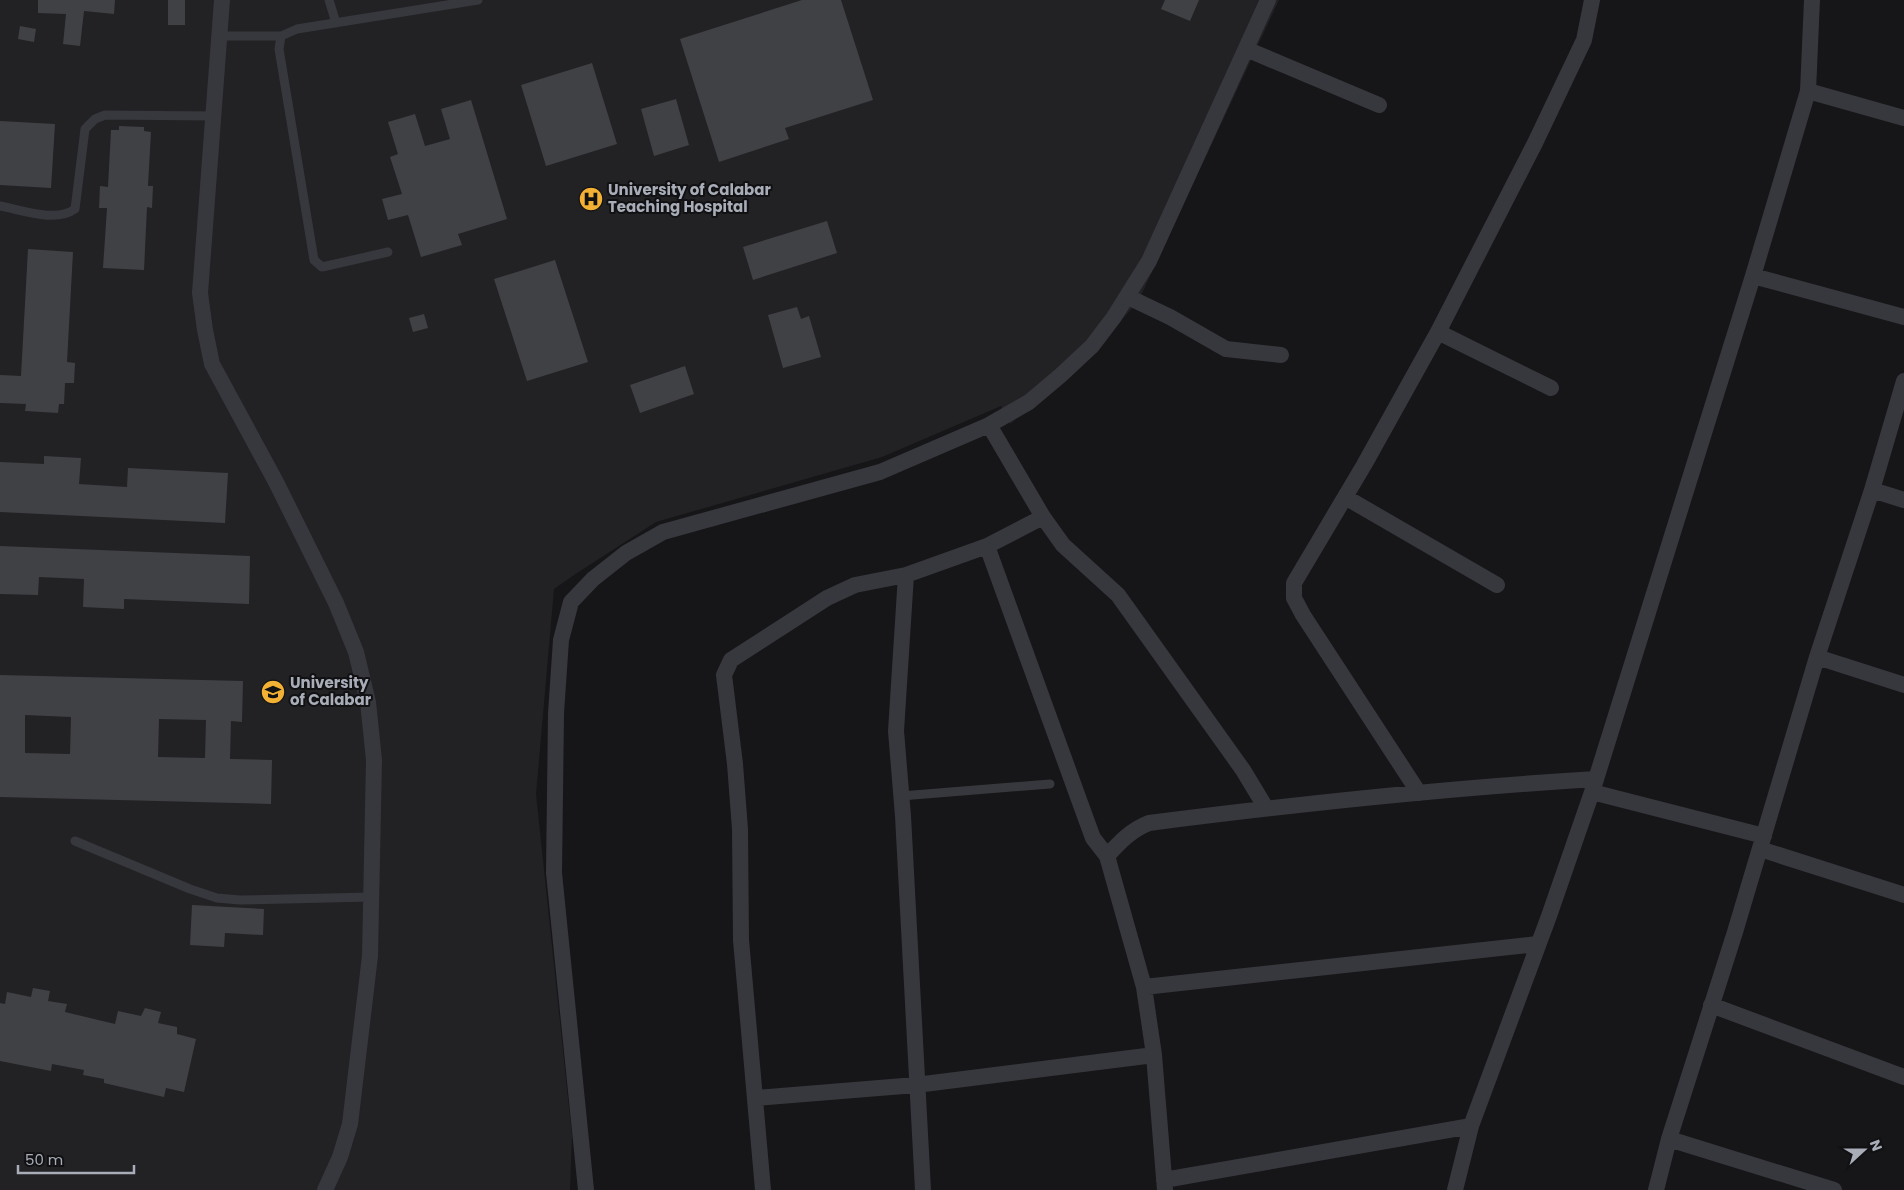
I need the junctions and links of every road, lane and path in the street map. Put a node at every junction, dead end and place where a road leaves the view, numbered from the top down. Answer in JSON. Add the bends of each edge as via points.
{"nodes":[{"id":1,"x":222,"y":0,"type":"edge"},
{"id":2,"x":329,"y":0,"type":"edge"},
{"id":3,"x":478,"y":0,"type":"edge"},
{"id":4,"x":1268,"y":0,"type":"edge"},
{"id":5,"x":1592,"y":0,"type":"edge"},
{"id":6,"x":1812,"y":0,"type":"edge"},
{"id":7,"x":336,"y":23,"type":"junction"},
{"id":8,"x":220,"y":36,"type":"junction"},
{"id":9,"x":281,"y":36,"type":"junction"},
{"id":10,"x":1246,"y":49,"type":"junction"},
{"id":11,"x":1808,"y":91,"type":"junction"},
{"id":12,"x":1379,"y":105,"type":"dead end"},
{"id":13,"x":214,"y":116,"type":"junction"},
{"id":14,"x":1904,"y":118,"type":"edge"},
{"id":15,"x":0,"y":206,"type":"edge"},
{"id":16,"x":388,"y":252,"type":"dead end"},
{"id":17,"x":1753,"y":276,"type":"junction"},
{"id":18,"x":1128,"y":297,"type":"junction"},
{"id":19,"x":1904,"y":317,"type":"edge"},
{"id":20,"x":1438,"y":332,"type":"junction"},
{"id":21,"x":1281,"y":355,"type":"dead end"},
{"id":22,"x":1904,"y":381,"type":"edge"},
{"id":23,"x":1551,"y":388,"type":"dead end"},
{"id":24,"x":990,"y":425,"type":"junction"},
{"id":25,"x":1872,"y":490,"type":"junction"},
{"id":26,"x":1345,"y":497,"type":"junction"},
{"id":27,"x":1904,"y":500,"type":"edge"},
{"id":28,"x":1043,"y":517,"type":"junction"},
{"id":29,"x":986,"y":546,"type":"junction"},
{"id":30,"x":906,"y":575,"type":"junction"},
{"id":31,"x":1497,"y":585,"type":"dead end"},
{"id":32,"x":1817,"y":657,"type":"junction"},
{"id":33,"x":1904,"y":685,"type":"edge"},
{"id":34,"x":1050,"y":784,"type":"dead end"},
{"id":35,"x":1594,"y":785,"type":"junction"},
{"id":36,"x":1420,"y":793,"type":"junction"},
{"id":37,"x":902,"y":796,"type":"junction"},
{"id":38,"x":1266,"y":808,"type":"junction"},
{"id":39,"x":75,"y":842,"type":"dead end"},
{"id":40,"x":1762,"y":842,"type":"junction"},
{"id":41,"x":1107,"y":856,"type":"junction"},
{"id":42,"x":1904,"y":895,"type":"edge"},
{"id":43,"x":371,"y":897,"type":"junction"},
{"id":44,"x":1538,"y":944,"type":"junction"},
{"id":45,"x":1144,"y":987,"type":"junction"},
{"id":46,"x":1711,"y":1005,"type":"junction"},
{"id":47,"x":1154,"y":1055,"type":"junction"},
{"id":48,"x":1904,"y":1077,"type":"edge"},
{"id":49,"x":916,"y":1085,"type":"junction"},
{"id":50,"x":756,"y":1098,"type":"junction"},
{"id":51,"x":1471,"y":1126,"type":"junction"},
{"id":52,"x":1669,"y":1139,"type":"junction"},
{"id":53,"x":1164,"y":1185,"type":"edge"},
{"id":54,"x":325,"y":1190,"type":"edge"},
{"id":55,"x":586,"y":1190,"type":"edge"},
{"id":56,"x":762,"y":1190,"type":"edge"},
{"id":57,"x":923,"y":1190,"type":"edge"},
{"id":58,"x":1455,"y":1190,"type":"edge"},
{"id":59,"x":1656,"y":1190,"type":"edge"},
{"id":60,"x":1834,"y":1190,"type":"edge"}],
"edges":[{"from":1,"to":8,"type":"street"},
{"from":2,"to":7,"type":"lane"},
{"from":3,"to":7,"type":"lane"},
{"from":4,"to":10,"type":"street"},
{"from":5,"to":20,"type":"street","via":[[1580,49]]},
{"from":6,"to":11,"type":"street"},
{"from":7,"to":9,"type":"lane","via":[[297,29]]},
{"from":8,"to":9,"type":"lane"},
{"from":8,"to":13,"type":"street"},
{"from":9,"to":16,"type":"lane","via":[[279,49],[314,260],[322,267]]},
{"from":10,"to":12,"type":"street"},
{"from":10,"to":18,"type":"street","via":[[1149,262]]},
{"from":11,"to":14,"type":"street"},
{"from":11,"to":17,"type":"street"},
{"from":13,"to":15,"type":"lane","via":[[105,115],[95,119],[85,129],[75,208],[68,214],[55,216]]},
{"from":13,"to":43,"type":"street","via":[[200,293],[205,330],[212,364],[276,482],[336,603],[356,652],[368,702],[374,760]]},
{"from":17,"to":19,"type":"street"},
{"from":17,"to":35,"type":"street"},
{"from":18,"to":21,"type":"street","via":[[1226,349]]},
{"from":18,"to":24,"type":"street","via":[[1092,346],[1061,375],[1029,402]]},
{"from":20,"to":23,"type":"street"},
{"from":20,"to":26,"type":"street"},
{"from":22,"to":25,"type":"street"},
{"from":24,"to":28,"type":"street"},
{"from":24,"to":55,"type":"street","via":[[880,472],[664,532],[626,553],[593,579],[571,602],[561,640],[556,713],[554,873]]},
{"from":25,"to":27,"type":"street"},
{"from":25,"to":32,"type":"street"},
{"from":26,"to":31,"type":"street"},
{"from":26,"to":36,"type":"street","via":[[1294,583],[1294,598]]},
{"from":28,"to":29,"type":"street"},
{"from":28,"to":38,"type":"street","via":[[1063,545],[1118,595],[1243,770]]},
{"from":29,"to":30,"type":"street"},
{"from":29,"to":41,"type":"street","via":[[1088,826]]},
{"from":30,"to":37,"type":"street","via":[[896,731]]},
{"from":30,"to":50,"type":"street","via":[[855,585],[827,598],[731,660],[724,675],[740,829],[741,940]]},
{"from":32,"to":33,"type":"street"},
{"from":32,"to":40,"type":"street"},
{"from":34,"to":37,"type":"lane"},
{"from":35,"to":36,"type":"street","via":[[1529,783]]},
{"from":35,"to":40,"type":"street"},
{"from":35,"to":44,"type":"street"},
{"from":36,"to":38,"type":"street"},
{"from":37,"to":49,"type":"street"},
{"from":38,"to":41,"type":"street","via":[[1149,823],[1128,835]]},
{"from":39,"to":43,"type":"lane","via":[[217,898]]},
{"from":40,"to":42,"type":"street"},
{"from":40,"to":46,"type":"street"},
{"from":41,"to":45,"type":"street"},
{"from":43,"to":54,"type":"street","via":[[370,956],[350,1124]]},
{"from":44,"to":45,"type":"street"},
{"from":44,"to":51,"type":"street"},
{"from":45,"to":47,"type":"street"},
{"from":46,"to":48,"type":"street"},
{"from":46,"to":52,"type":"street"},
{"from":47,"to":49,"type":"street"},
{"from":47,"to":53,"type":"street"},
{"from":49,"to":50,"type":"street"},
{"from":49,"to":57,"type":"street"},
{"from":50,"to":56,"type":"street"},
{"from":51,"to":53,"type":"street"},
{"from":51,"to":58,"type":"street"},
{"from":52,"to":59,"type":"street"},
{"from":52,"to":60,"type":"street"}]}
